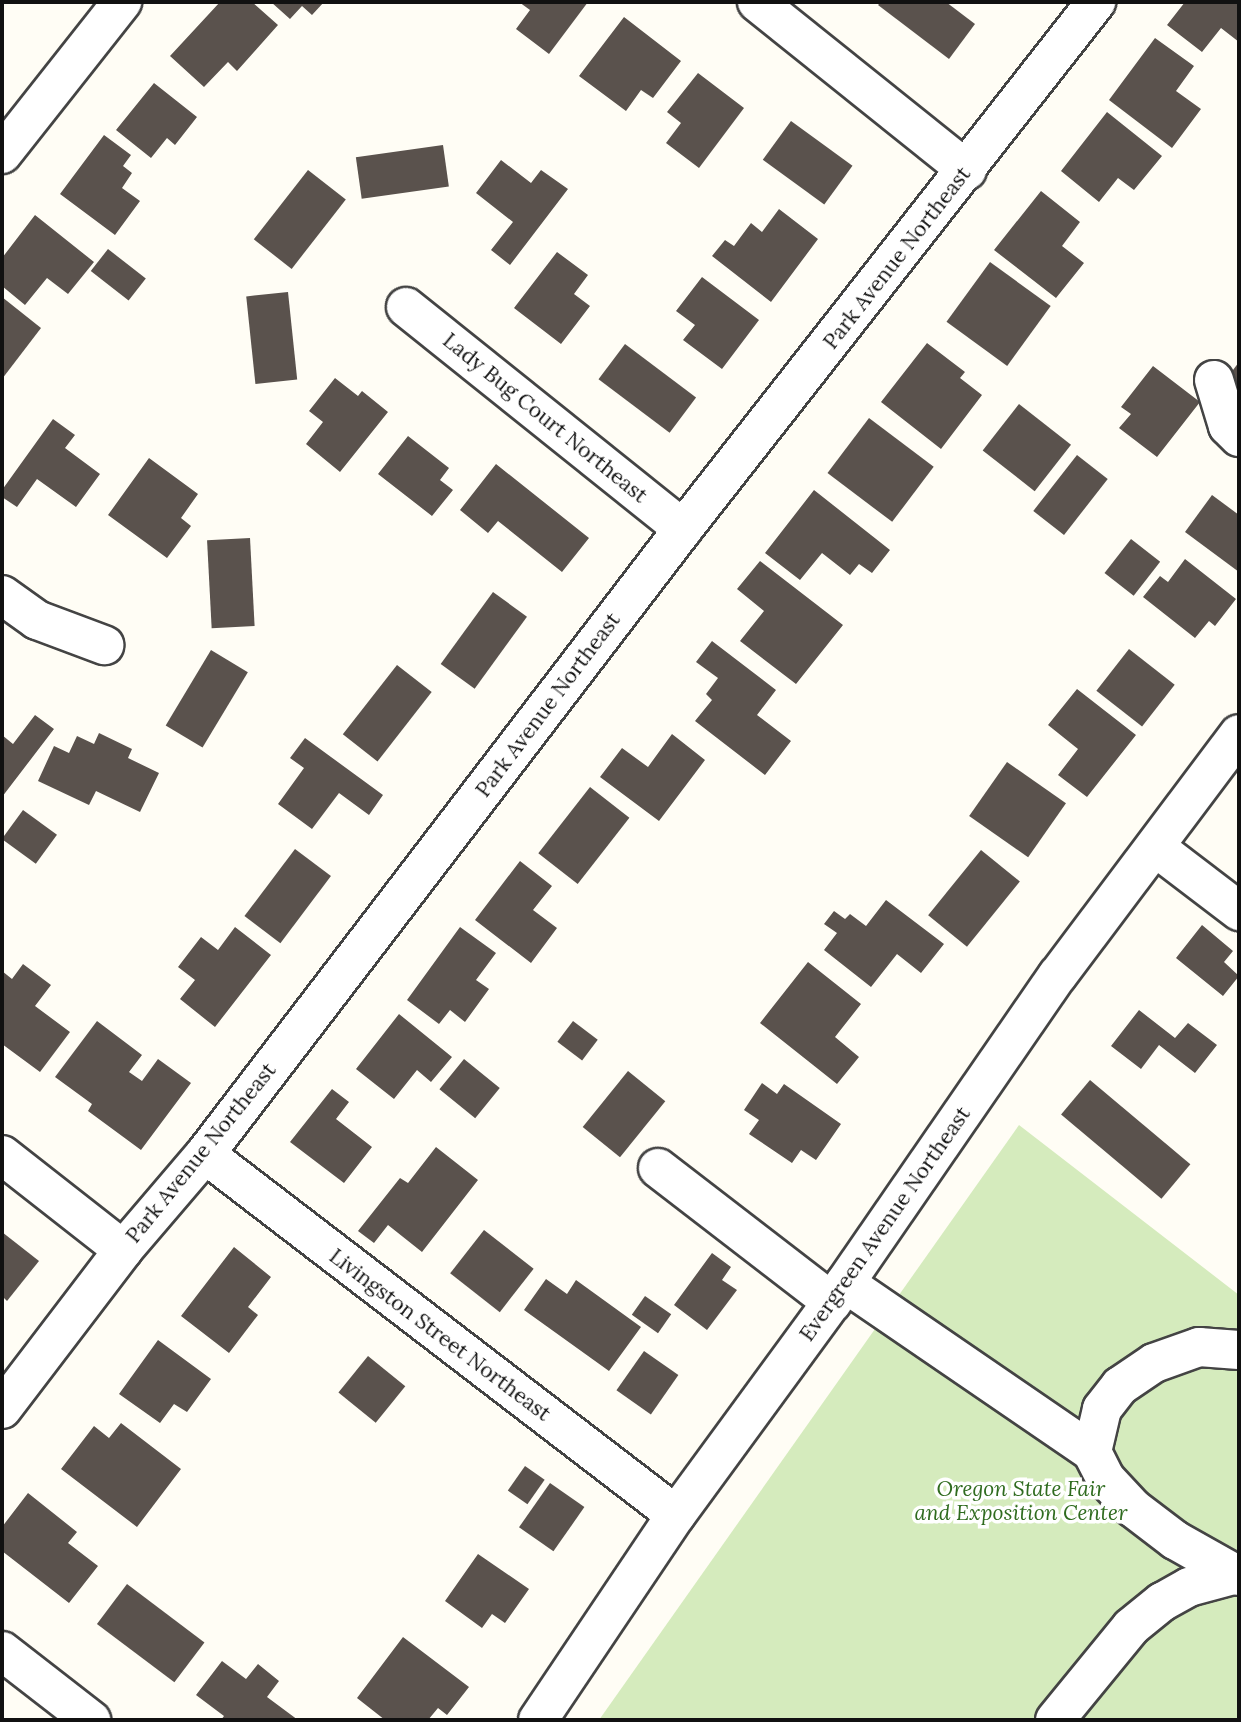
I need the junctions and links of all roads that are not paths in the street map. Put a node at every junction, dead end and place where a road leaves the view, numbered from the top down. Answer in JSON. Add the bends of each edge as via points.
{"nodes":[{"id":1,"x":122,"y":2,"type":"edge"},
{"id":2,"x":757,"y":2,"type":"edge"},
{"id":3,"x":1096,"y":2,"type":"edge"},
{"id":4,"x":2,"y":154,"type":"edge"},
{"id":5,"x":967,"y":170,"type":"junction"},
{"id":6,"x":406,"y":307,"type":"dead end"},
{"id":7,"x":1214,"y":380,"type":"dead end"},
{"id":8,"x":1239,"y":437,"type":"edge"},
{"id":9,"x":683,"y":529,"type":"junction"},
{"id":10,"x":2,"y":595,"type":"edge"},
{"id":11,"x":104,"y":645,"type":"dead end"},
{"id":12,"x":1239,"y":734,"type":"edge"},
{"id":13,"x":1155,"y":847,"type":"junction"},
{"id":14,"x":1239,"y":911,"type":"edge"},
{"id":15,"x":205,"y":1154,"type":"junction"},
{"id":16,"x":2,"y":1156,"type":"edge"},
{"id":17,"x":658,"y":1168,"type":"dead end"},
{"id":18,"x":123,"y":1250,"type":"junction"},
{"id":19,"x":838,"y":1293,"type":"junction"},
{"id":20,"x":1239,"y":1350,"type":"edge"},
{"id":21,"x":2,"y":1409,"type":"edge"},
{"id":22,"x":1092,"y":1452,"type":"junction"},
{"id":23,"x":676,"y":1515,"type":"junction"},
{"id":24,"x":1234,"y":1566,"type":"edge"},
{"id":25,"x":2,"y":1651,"type":"edge"},
{"id":26,"x":91,"y":1720,"type":"edge"},
{"id":27,"x":538,"y":1720,"type":"edge"},
{"id":28,"x":1055,"y":1720,"type":"edge"}],
"edges":[{"from":1,"to":4,"type":"street"},
{"from":2,"to":5,"type":"street"},
{"from":3,"to":5,"type":"street","name":"Park Avenue Northeast"},
{"from":5,"to":9,"type":"street","name":"Park Avenue Northeast"},
{"from":6,"to":9,"type":"street","name":"Lady Bug Court Northeast"},
{"from":7,"to":8,"type":"street","via":[[1228,426]]},
{"from":9,"to":15,"type":"street","name":"Park Avenue Northeast"},
{"from":10,"to":11,"type":"street","via":[[37,620]]},
{"from":12,"to":13,"type":"street","name":"Evergreen Avenue Northeast"},
{"from":13,"to":14,"type":"street"},
{"from":13,"to":19,"type":"street","name":"Evergreen Avenue Northeast","via":[[1058,975]]},
{"from":15,"to":18,"type":"street","name":"Park Avenue Northeast"},
{"from":15,"to":23,"type":"street","name":"Livingston Street Northeast"},
{"from":16,"to":18,"type":"street"},
{"from":17,"to":19,"type":"street"},
{"from":18,"to":21,"type":"street","name":"Park Avenue Northeast"},
{"from":19,"to":22,"type":"street"},
{"from":19,"to":23,"type":"street","name":"Evergreen Avenue Northeast"},
{"from":20,"to":22,"type":"street","via":[[1199,1347],[1154,1363],[1132,1378],[1102,1409]]},
{"from":22,"to":24,"type":"street","via":[[1105,1478],[1133,1508],[1175,1540]]},
{"from":23,"to":27,"type":"street","name":"Evergreen Avenue Northeast"},
{"from":24,"to":28,"type":"street","via":[[1162,1602],[1131,1627]]},
{"from":25,"to":26,"type":"street"}]}
